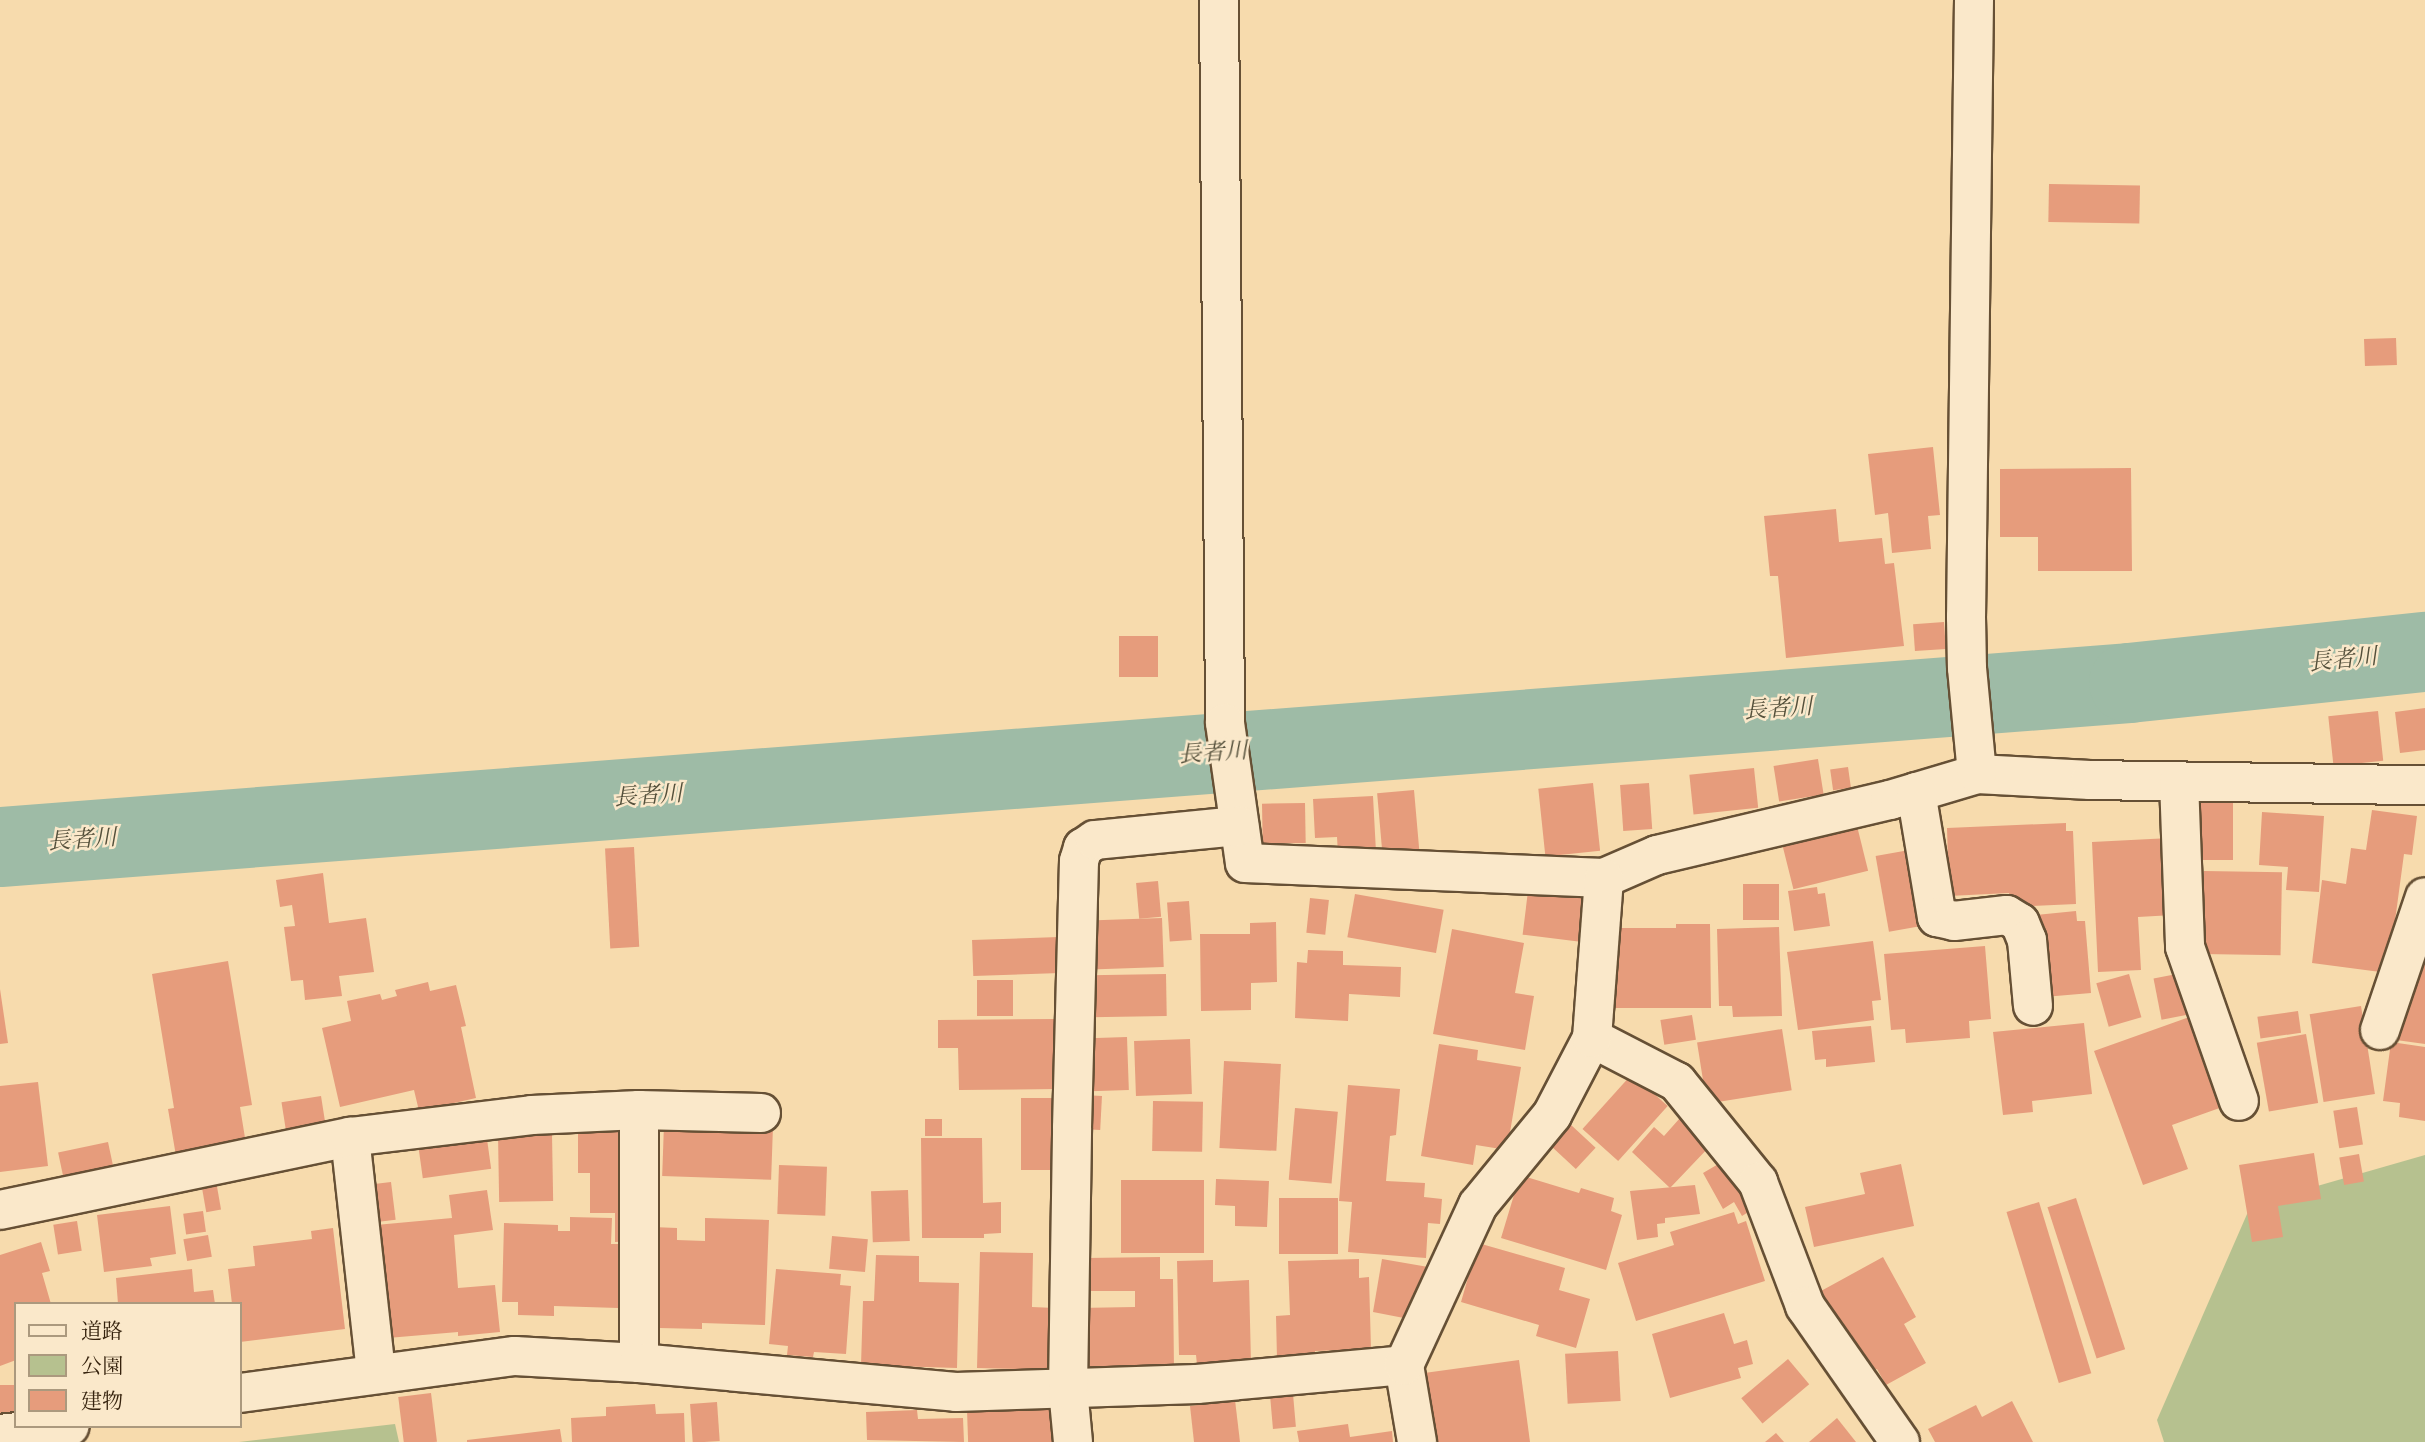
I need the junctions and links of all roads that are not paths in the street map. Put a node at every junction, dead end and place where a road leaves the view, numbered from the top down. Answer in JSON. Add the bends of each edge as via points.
{"nodes":[{"id":1,"x":1219,"y":0,"type":"edge"},
{"id":2,"x":1974,"y":0,"type":"edge"},
{"id":3,"x":1977,"y":774,"type":"junction"},
{"id":4,"x":2179,"y":781,"type":"junction"},
{"id":5,"x":2425,"y":785,"type":"edge"},
{"id":6,"x":1916,"y":792,"type":"junction"},
{"id":7,"x":1237,"y":812,"type":"junction"},
{"id":8,"x":1604,"y":878,"type":"junction"},
{"id":9,"x":2425,"y":897,"type":"edge"},
{"id":10,"x":2033,"y":1006,"type":"dead end"},
{"id":11,"x":2380,"y":1030,"type":"dead end"},
{"id":12,"x":1592,"y":1038,"type":"junction"},
{"id":13,"x":2239,"y":1101,"type":"dead end"},
{"id":14,"x":639,"y":1110,"type":"junction"},
{"id":15,"x":761,"y":1113,"type":"dead end"},
{"id":16,"x":350,"y":1138,"type":"junction"},
{"id":17,"x":0,"y":1210,"type":"edge"},
{"id":18,"x":639,"y":1363,"type":"junction"},
{"id":19,"x":1405,"y":1365,"type":"junction"},
{"id":20,"x":376,"y":1374,"type":"junction"},
{"id":21,"x":1068,"y":1389,"type":"junction"},
{"id":22,"x":242,"y":1393,"type":"edge"},
{"id":23,"x":52,"y":1428,"type":"edge"},
{"id":24,"x":0,"y":1434,"type":"edge"},
{"id":25,"x":1073,"y":1442,"type":"edge"},
{"id":26,"x":1417,"y":1442,"type":"edge"},
{"id":27,"x":1900,"y":1442,"type":"edge"}],
"edges":[{"from":1,"to":7,"type":"street","via":[[1225,723]]},
{"from":2,"to":3,"type":"street","via":[[1967,668]]},
{"from":3,"to":4,"type":"street"},
{"from":3,"to":6,"type":"street"},
{"from":4,"to":5,"type":"street"},
{"from":4,"to":13,"type":"street","via":[[2185,947]]},
{"from":6,"to":8,"type":"street","via":[[1657,855]]},
{"from":6,"to":10,"type":"street","via":[[1937,917],[1954,921],[2007,915],[2020,923],[2027,940]]},
{"from":7,"to":8,"type":"street","via":[[1245,863]]},
{"from":7,"to":21,"type":"street","via":[[1096,840],[1083,848],[1079,861]]},
{"from":8,"to":12,"type":"street"},
{"from":9,"to":11,"type":"street"},
{"from":12,"to":19,"type":"street","via":[[1552,1115],[1478,1205]]},
{"from":12,"to":27,"type":"street","via":[[1677,1082],[1758,1182],[1805,1306]]},
{"from":14,"to":15,"type":"street"},
{"from":14,"to":16,"type":"street","via":[[532,1115]]},
{"from":14,"to":18,"type":"street"},
{"from":16,"to":17,"type":"street"},
{"from":16,"to":20,"type":"street"},
{"from":18,"to":20,"type":"street","via":[[515,1356]]},
{"from":18,"to":21,"type":"street","via":[[956,1392]]},
{"from":19,"to":21,"type":"street","via":[[1197,1384]]},
{"from":19,"to":26,"type":"street"},
{"from":20,"to":22,"type":"street"},
{"from":21,"to":25,"type":"street"},
{"from":23,"to":24,"type":"street"}]}
